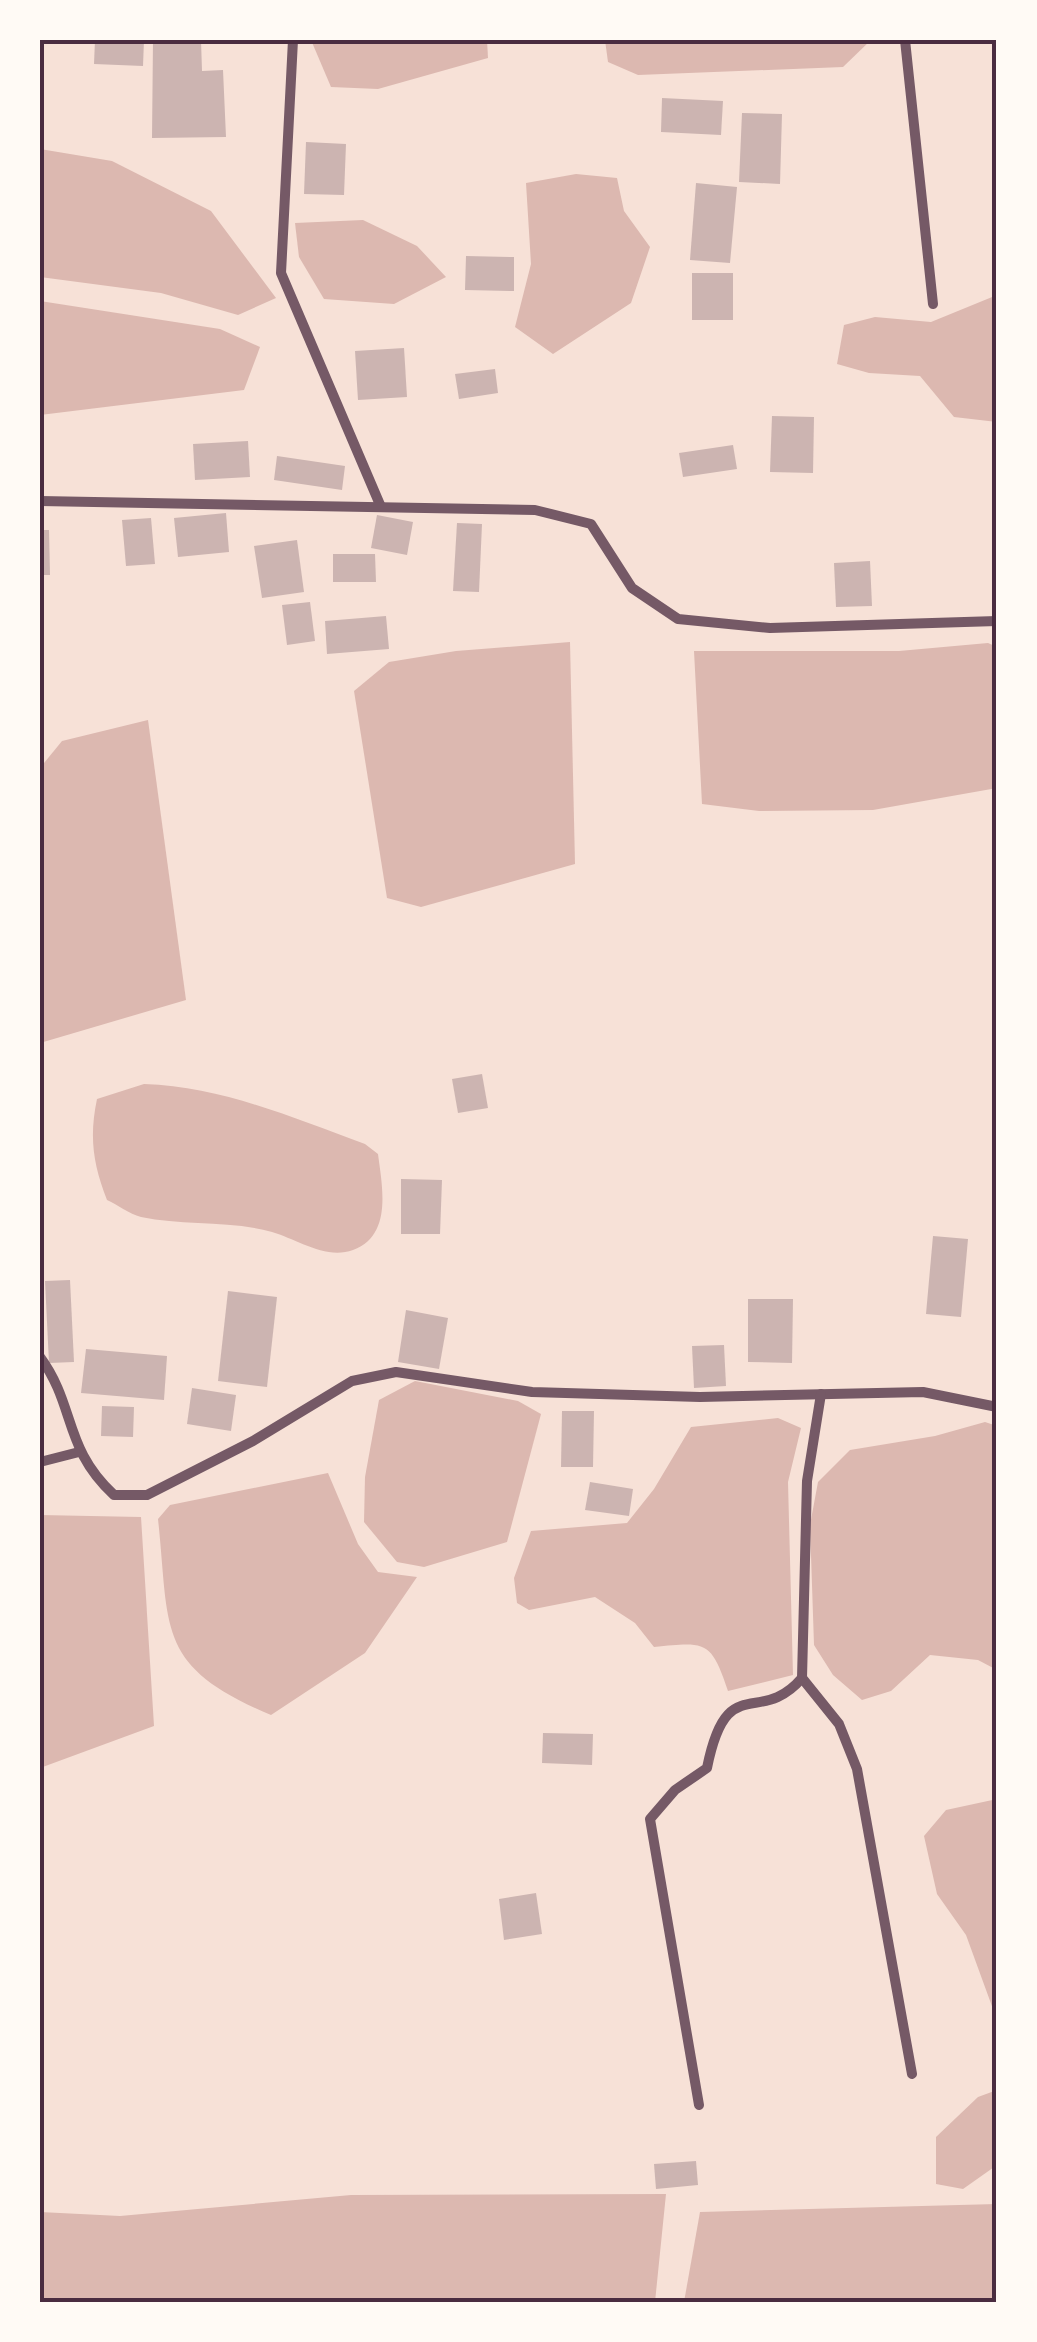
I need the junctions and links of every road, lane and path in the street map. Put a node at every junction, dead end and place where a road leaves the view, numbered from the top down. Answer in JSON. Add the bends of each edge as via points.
{"nodes":[{"id":1,"x":293,"y":40,"type":"edge"},
{"id":2,"x":905,"y":40,"type":"edge"},
{"id":3,"x":933,"y":304,"type":"dead end"},
{"id":4,"x":40,"y":501,"type":"edge"},
{"id":5,"x":381,"y":507,"type":"junction"},
{"id":6,"x":997,"y":621,"type":"edge"},
{"id":7,"x":40,"y":1357,"type":"edge"},
{"id":8,"x":821,"y":1394,"type":"junction"},
{"id":9,"x":997,"y":1407,"type":"edge"},
{"id":10,"x":79,"y":1452,"type":"junction"},
{"id":11,"x":40,"y":1462,"type":"edge"},
{"id":12,"x":802,"y":1678,"type":"junction"},
{"id":13,"x":912,"y":2074,"type":"dead end"},
{"id":14,"x":699,"y":2105,"type":"dead end"}],
"edges":[{"from":1,"to":5,"type":"street","via":[[281,273]]},
{"from":2,"to":3,"type":"street"},
{"from":4,"to":5,"type":"street"},
{"from":5,"to":6,"type":"street","via":[[535,510],[591,524],[632,588],[678,619],[770,628]]},
{"from":7,"to":10,"type":"street"},
{"from":8,"to":9,"type":"street","via":[[923,1392]]},
{"from":8,"to":10,"type":"street","via":[[532,1392],[396,1372],[352,1381],[146,1495],[114,1495]]},
{"from":8,"to":12,"type":"street","via":[[807,1480]]},
{"from":10,"to":11,"type":"street"},
{"from":12,"to":13,"type":"street","via":[[839,1724],[857,1770]]},
{"from":12,"to":14,"type":"street","via":[[790,1692],[731,1709],[718,1722],[707,1768],[650,1818]]}]}
